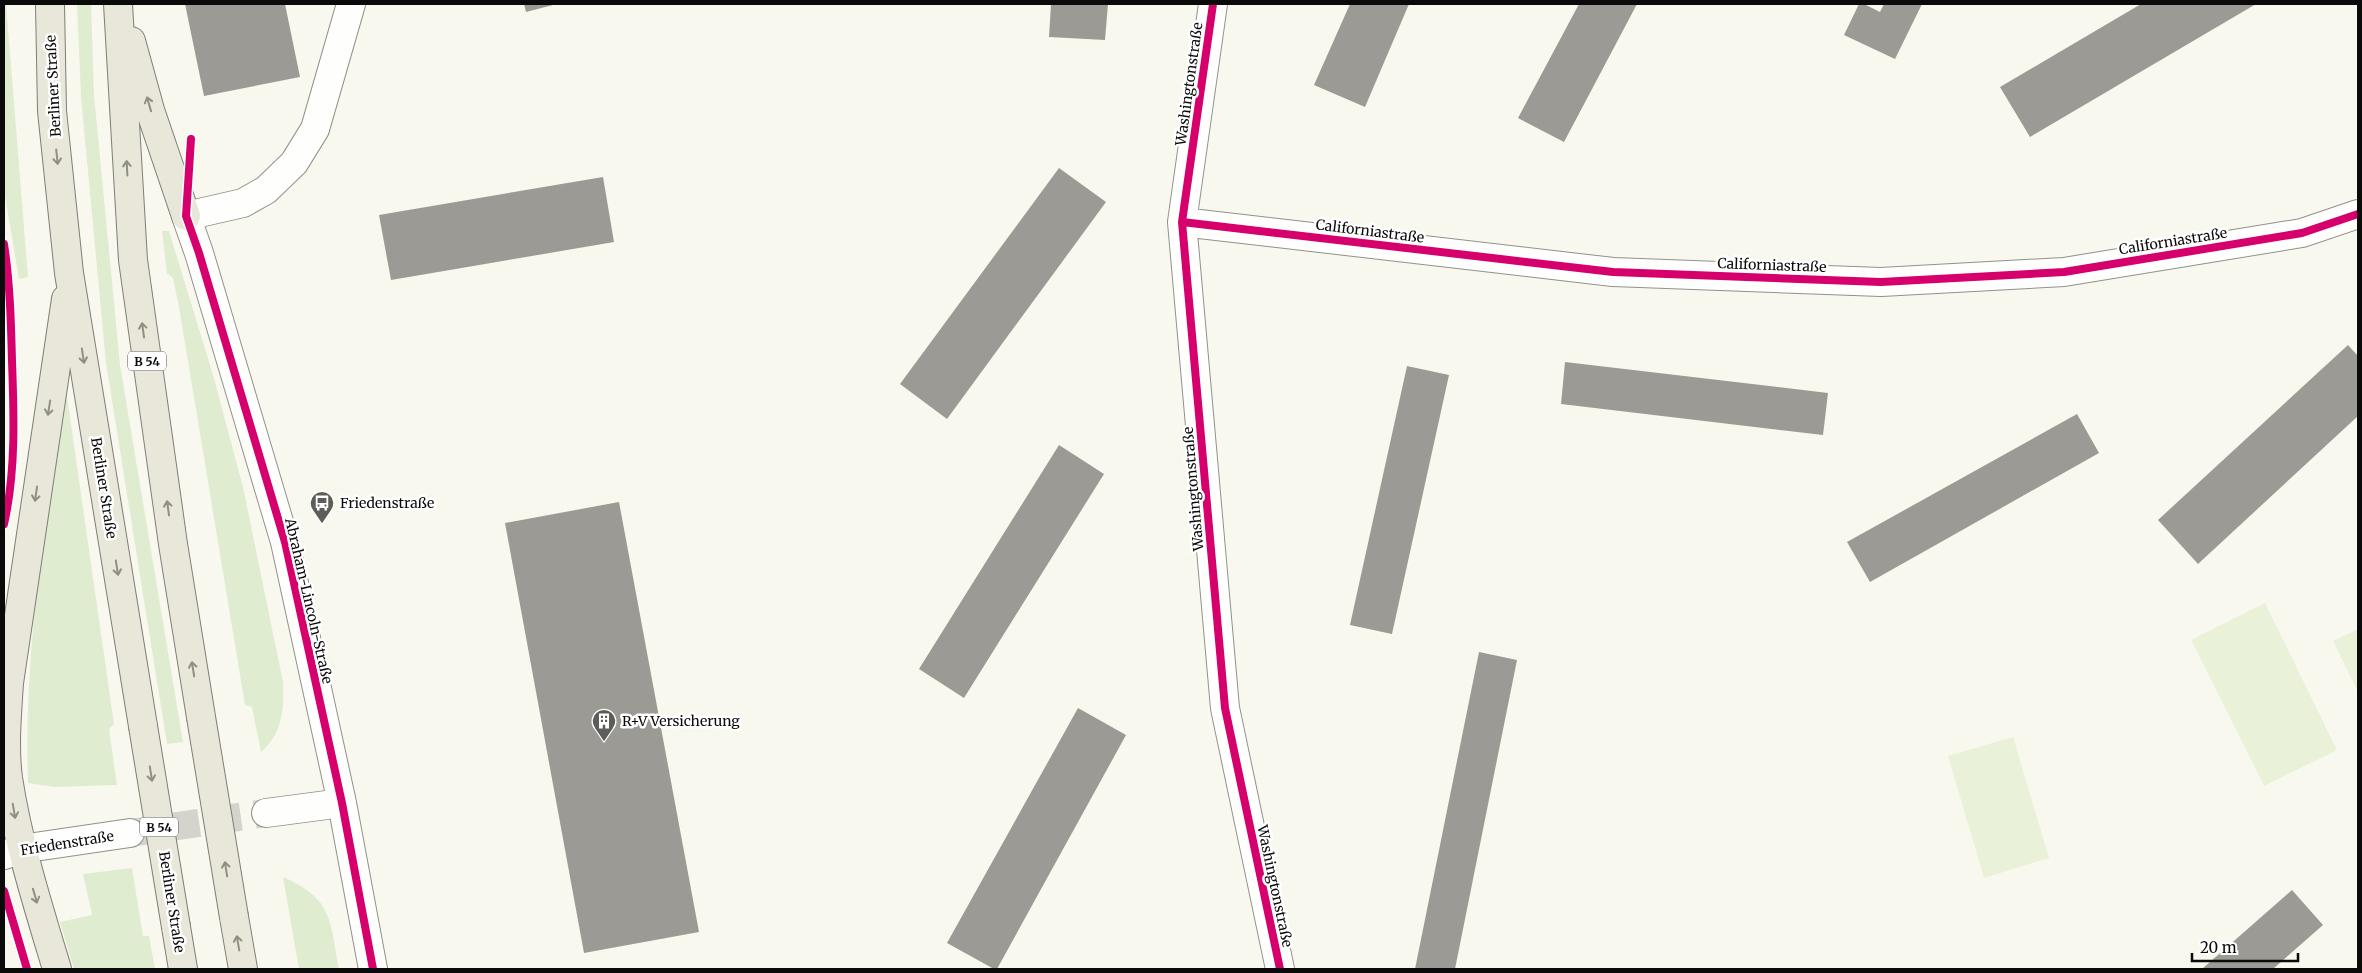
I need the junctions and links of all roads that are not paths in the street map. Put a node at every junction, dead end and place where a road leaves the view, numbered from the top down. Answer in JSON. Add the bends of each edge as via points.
{"nodes":[{"id":1,"x":50,"y":4,"type":"edge"},
{"id":2,"x":119,"y":4,"type":"edge"},
{"id":3,"x":351,"y":4,"type":"edge"},
{"id":4,"x":1213,"y":4,"type":"edge"},
{"id":5,"x":2358,"y":214,"type":"edge"},
{"id":6,"x":186,"y":216,"type":"junction"},
{"id":7,"x":1182,"y":222,"type":"junction"},
{"id":8,"x":69,"y":273,"type":"junction"},
{"id":9,"x":6,"y":682,"type":"edge"},
{"id":10,"x":342,"y":803,"type":"junction"},
{"id":11,"x":266,"y":813,"type":"tunnel mouth"},
{"id":12,"x":130,"y":833,"type":"tunnel mouth"},
{"id":13,"x":13,"y":852,"type":"edge"},
{"id":14,"x":56,"y":969,"type":"edge"},
{"id":15,"x":183,"y":969,"type":"edge"},
{"id":16,"x":243,"y":969,"type":"edge"},
{"id":17,"x":373,"y":969,"type":"edge"},
{"id":18,"x":1280,"y":969,"type":"edge"}],
"edges":[{"from":1,"to":8,"type":"main road","name":"Berliner Straße","number":"B 54","one_way":true,"via":[[52,111]]},
{"from":6,"to":2,"type":"main road","one_way":true},
{"from":16,"to":2,"type":"main road","number":"B 54","one_way":true,"bridge":true,"via":[[173,544],[133,260]]},
{"from":3,"to":6,"type":"street","via":[[314,129],[294,163],[266,190],[243,203]]},
{"from":4,"to":7,"type":"street","name":"Washingtonstraße"},
{"from":5,"to":7,"type":"street","name":"Californiastraße","via":[[2302,233],[2064,272],[1881,282],[1613,272]]},
{"from":6,"to":10,"type":"street","name":"Abraham-Lincoln-Straße","via":[[285,542]]},
{"from":7,"to":18,"type":"street","name":"Washingtonstraße","via":[[1225,708]]},
{"from":8,"to":9,"type":"main road","one_way":true},
{"from":8,"to":15,"type":"main road","name":"Berliner Straße","number":"B 54","one_way":true,"bridge":true},
{"from":9,"to":13,"type":"main road","one_way":true},
{"from":10,"to":11,"type":"street"},
{"from":10,"to":17,"type":"street","name":"Abraham-Lincoln-Straße"},
{"from":12,"to":13,"type":"street","name":"Friedenstraße"},
{"from":13,"to":14,"type":"main road","one_way":true}]}
